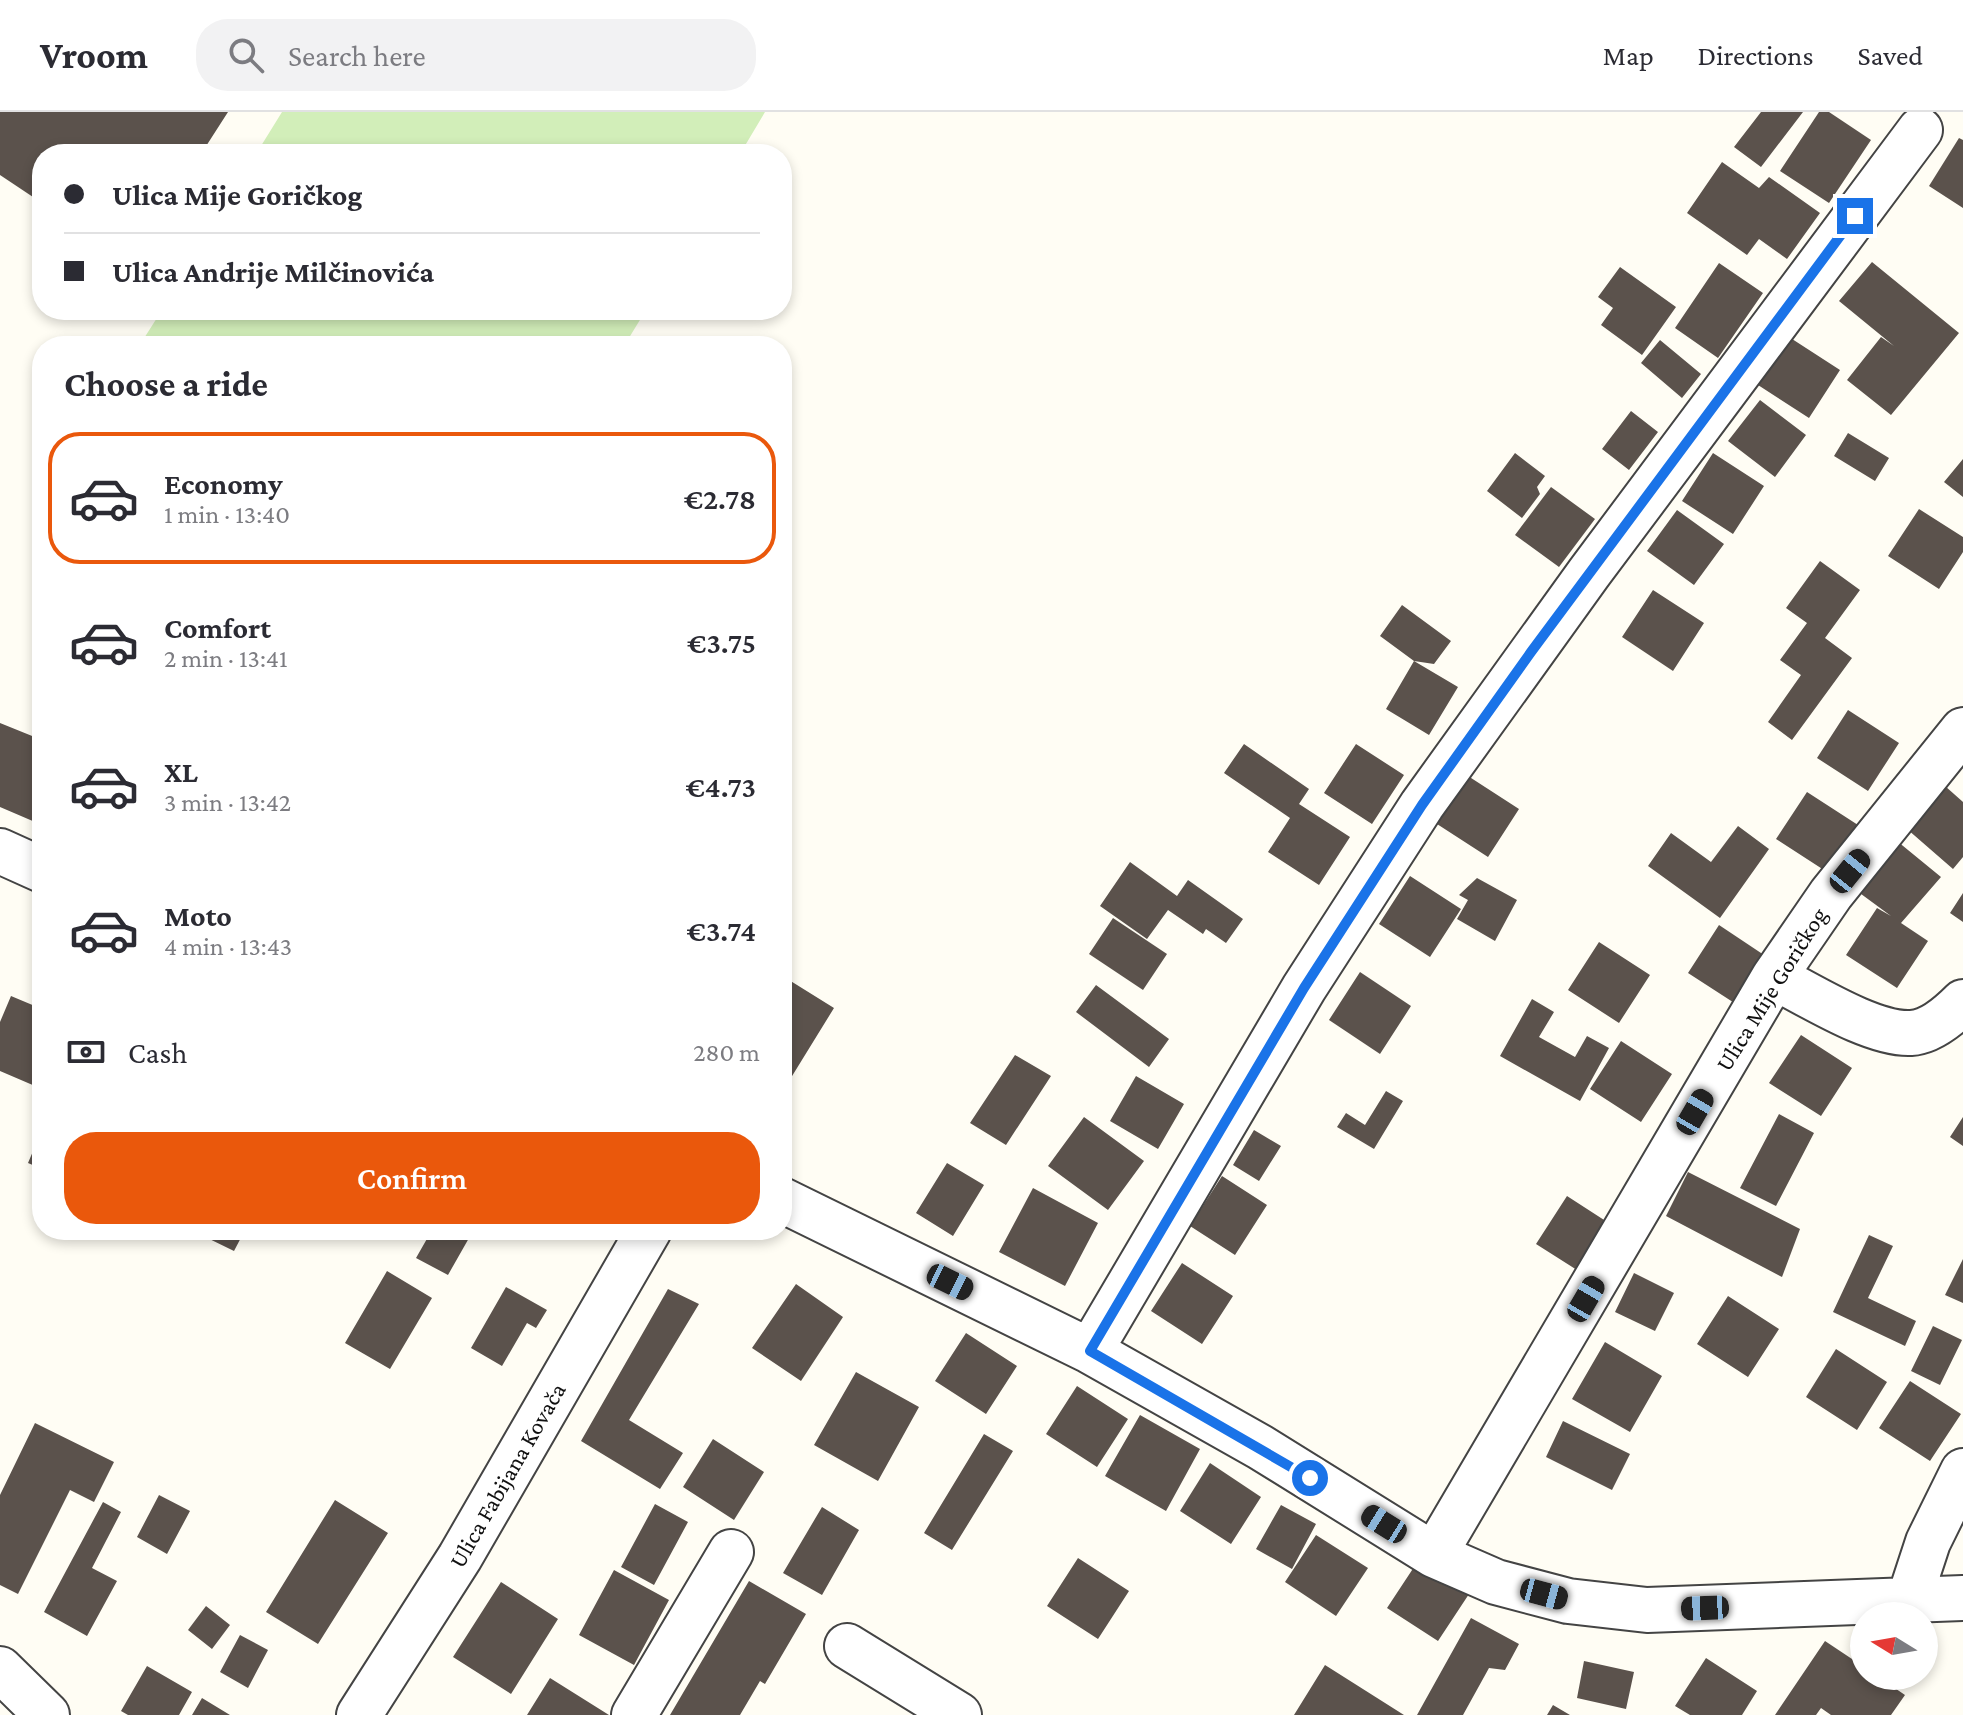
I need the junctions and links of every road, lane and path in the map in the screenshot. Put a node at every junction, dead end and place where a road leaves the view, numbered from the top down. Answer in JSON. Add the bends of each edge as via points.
{"nodes":[{"id":1,"x":1920,"y":130,"type":"dead end"},
{"id":2,"x":1963,"y":730,"type":"edge"},
{"id":3,"x":0,"y":851,"type":"edge"},
{"id":4,"x":32,"y":865,"type":"edge"},
{"id":5,"x":1774,"y":977,"type":"junction"},
{"id":6,"x":1963,"y":1002,"type":"edge"},
{"id":7,"x":792,"y":1205,"type":"edge"},
{"id":8,"x":643,"y":1240,"type":"edge"},
{"id":9,"x":1090,"y":1351,"type":"junction"},
{"id":10,"x":1963,"y":1471,"type":"edge"},
{"id":11,"x":731,"y":1552,"type":"dead end"},
{"id":12,"x":1434,"y":1555,"type":"junction"},
{"id":13,"x":1963,"y":1598,"type":"edge"},
{"id":14,"x":1909,"y":1600,"type":"junction"},
{"id":15,"x":847,"y":1646,"type":"dead end"},
{"id":16,"x":0,"y":1669,"type":"edge"},
{"id":17,"x":47,"y":1715,"type":"edge"},
{"id":18,"x":359,"y":1715,"type":"edge"},
{"id":19,"x":634,"y":1715,"type":"edge"},
{"id":20,"x":959,"y":1715,"type":"edge"}],
"edges":[{"from":1,"to":9,"type":"street","via":[[1422,805],[1304,988]]},
{"from":2,"to":5,"type":"street","name":"Ulica Mije Goričkog","via":[[1831,894]]},
{"from":3,"to":4,"type":"street"},
{"from":5,"to":6,"type":"street","via":[[1875,1027],[1912,1033],[1933,1026]]},
{"from":5,"to":12,"type":"street","name":"Ulica Mije Goričkog"},
{"from":7,"to":9,"type":"street"},
{"from":8,"to":18,"type":"street","name":"Ulica Fabijana Kovača","via":[[460,1557]]},
{"from":9,"to":12,"type":"street","via":[[1260,1447]]},
{"from":10,"to":14,"type":"street","via":[[1928,1542]]},
{"from":11,"to":19,"type":"street"},
{"from":12,"to":14,"type":"street","via":[[1496,1582],[1568,1601],[1647,1610]]},
{"from":13,"to":14,"type":"street"},
{"from":15,"to":20,"type":"street"},
{"from":16,"to":17,"type":"street"}]}
